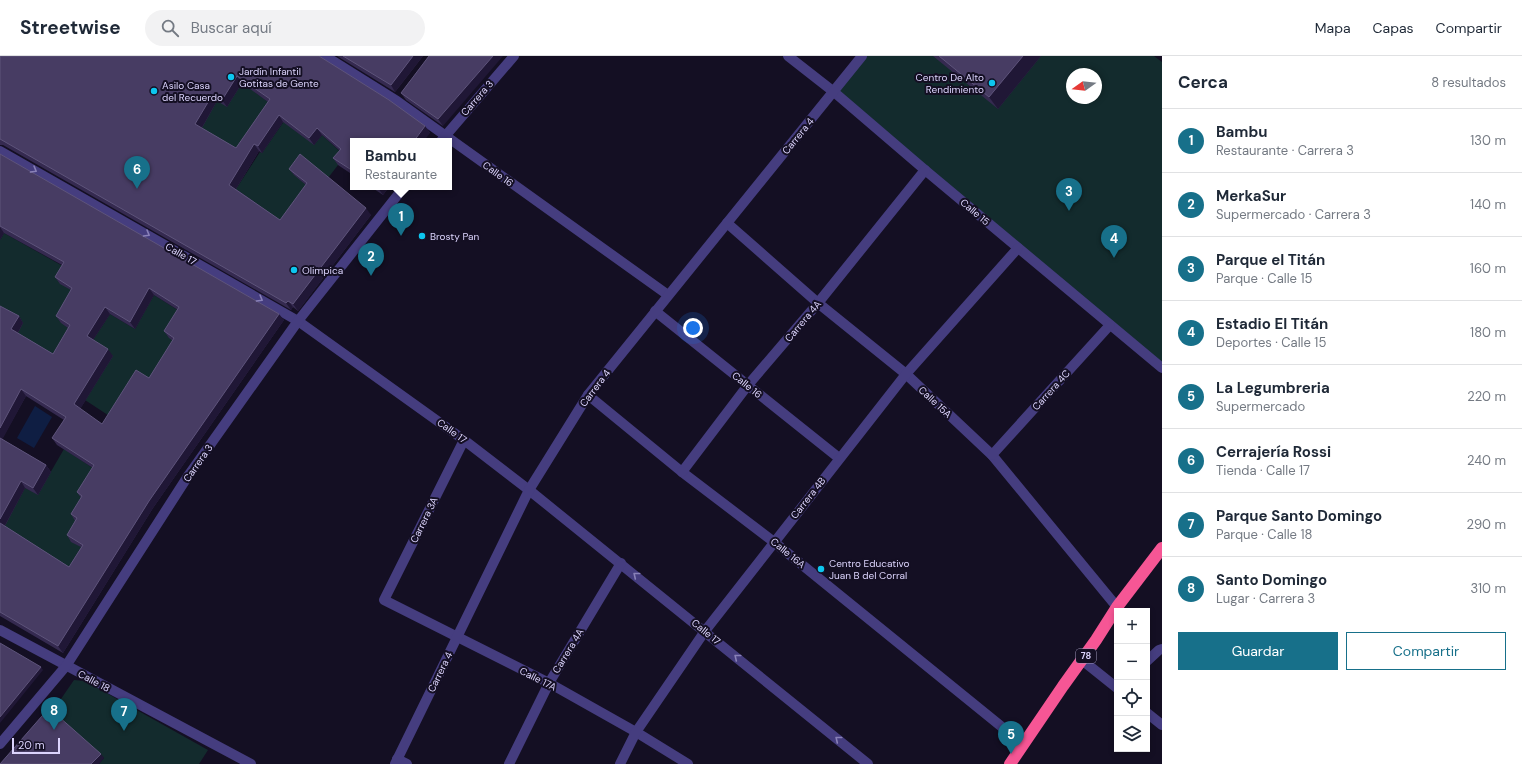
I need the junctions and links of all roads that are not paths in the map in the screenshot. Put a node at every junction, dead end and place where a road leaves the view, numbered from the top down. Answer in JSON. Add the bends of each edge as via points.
{"nodes":[{"id":1,"x":326,"y":56,"type":"edge"},
{"id":2,"x":514,"y":56,"type":"edge"},
{"id":3,"x":788,"y":56,"type":"edge"},
{"id":4,"x":862,"y":56,"type":"edge"},
{"id":5,"x":834,"y":92,"type":"junction"},
{"id":6,"x":443,"y":138,"type":"edge"},
{"id":7,"x":452,"y":144,"type":"edge"},
{"id":8,"x":0,"y":151,"type":"edge"},
{"id":9,"x":925,"y":170,"type":"junction"},
{"id":10,"x":402,"y":190,"type":"edge"},
{"id":11,"x":727,"y":223,"type":"junction"},
{"id":12,"x":1018,"y":248,"type":"junction"},
{"id":13,"x":668,"y":295,"type":"junction"},
{"id":14,"x":818,"y":303,"type":"junction"},
{"id":15,"x":655,"y":311,"type":"junction"},
{"id":16,"x":298,"y":320,"type":"junction"},
{"id":17,"x":1110,"y":325,"type":"junction"},
{"id":18,"x":1162,"y":368,"type":"edge"},
{"id":19,"x":906,"y":374,"type":"junction"},
{"id":20,"x":748,"y":385,"type":"junction"},
{"id":21,"x":588,"y":395,"type":"junction"},
{"id":22,"x":464,"y":440,"type":"junction"},
{"id":23,"x":992,"y":455,"type":"junction"},
{"id":24,"x":840,"y":458,"type":"junction"},
{"id":25,"x":682,"y":472,"type":"junction"},
{"id":26,"x":529,"y":490,"type":"junction"},
{"id":27,"x":774,"y":542,"type":"junction"},
{"id":28,"x":1162,"y":548,"type":"edge"},
{"id":29,"x":621,"y":563,"type":"junction"},
{"id":30,"x":384,"y":600,"type":"joint"},
{"id":31,"x":1117,"y":607,"type":"junction"},
{"id":32,"x":0,"y":630,"type":"edge"},
{"id":33,"x":705,"y":631,"type":"junction"},
{"id":34,"x":457,"y":638,"type":"junction"},
{"id":35,"x":1162,"y":649,"type":"edge"},
{"id":36,"x":1150,"y":658,"type":"edge"},
{"id":37,"x":1082,"y":660,"type":"junction"},
{"id":38,"x":66,"y":666,"type":"junction"},
{"id":39,"x":549,"y":683,"type":"junction"},
{"id":40,"x":1114,"y":686,"type":"edge"},
{"id":41,"x":1150,"y":715,"type":"edge"},
{"id":42,"x":1162,"y":725,"type":"edge"},
{"id":43,"x":636,"y":732,"type":"junction"},
{"id":44,"x":0,"y":744,"type":"edge"},
{"id":45,"x":1023,"y":744,"type":"junction"},
{"id":46,"x":396,"y":762,"type":"edge"},
{"id":47,"x":251,"y":764,"type":"edge"},
{"id":48,"x":407,"y":764,"type":"edge"},
{"id":49,"x":509,"y":764,"type":"edge"},
{"id":50,"x":620,"y":764,"type":"edge"},
{"id":51,"x":688,"y":764,"type":"edge"},
{"id":52,"x":868,"y":764,"type":"edge"},
{"id":53,"x":1010,"y":764,"type":"edge"}],
"edges":[{"from":1,"to":6,"type":"street","name":"Calle 16","via":[[399,99]]},
{"from":2,"to":6,"type":"street","name":"Carrera 3"},
{"from":3,"to":5,"type":"street","name":"Calle 15"},
{"from":4,"to":5,"type":"street","name":"Carrera 4"},
{"from":5,"to":9,"type":"street","name":"Calle 15"},
{"from":5,"to":11,"type":"street","name":"Carrera 4"},
{"from":7,"to":13,"type":"street","name":"Calle 16"},
{"from":8,"to":16,"type":"street","name":"Calle 17","one_way":true},
{"from":9,"to":12,"type":"street","name":"Calle 15"},
{"from":9,"to":14,"type":"street","name":"Carrera 4A"},
{"from":10,"to":16,"type":"street","name":"Carrera 3"},
{"from":11,"to":13,"type":"street","name":"Carrera 4"},
{"from":11,"to":14,"type":"street","name":"Calle 15A"},
{"from":12,"to":17,"type":"street","name":"Calle 15"},
{"from":12,"to":19,"type":"street","name":"Carrera 4B"},
{"from":13,"to":15,"type":"street","name":"Carrera 4"},
{"from":14,"to":19,"type":"street","name":"Calle 15A"},
{"from":14,"to":20,"type":"street","name":"Carrera 4A"},
{"from":15,"to":20,"type":"street","name":"Calle 16"},
{"from":15,"to":21,"type":"street","name":"Carrera 4"},
{"from":16,"to":22,"type":"street","name":"Calle 17"},
{"from":16,"to":38,"type":"street","name":"Carrera 3","via":[[188,476]]},
{"from":17,"to":18,"type":"street","name":"Calle 15"},
{"from":17,"to":23,"type":"street","name":"Carrera 4C"},
{"from":19,"to":23,"type":"street","name":"Calle 15A"},
{"from":19,"to":24,"type":"street","name":"Carrera 4B"},
{"from":20,"to":24,"type":"street","name":"Calle 16"},
{"from":20,"to":25,"type":"street","name":"Carrera 4A"},
{"from":21,"to":25,"type":"street","name":"Calle 16A"},
{"from":21,"to":26,"type":"street","name":"Carrera 4"},
{"from":22,"to":26,"type":"street","name":"Calle 17"},
{"from":22,"to":30,"type":"street","name":"Carrera 3A"},
{"from":23,"to":31,"type":"street","name":"Calle 15A"},
{"from":24,"to":27,"type":"street","name":"Carrera 4B"},
{"from":25,"to":27,"type":"street","name":"Calle 16A"},
{"from":26,"to":29,"type":"street","name":"Calle 17"},
{"from":26,"to":34,"type":"street","name":"Carrera 4"},
{"from":27,"to":33,"type":"street","name":"Carrera 4B"},
{"from":27,"to":45,"type":"street","name":"Calle 16A"},
{"from":28,"to":31,"type":"highway","number":"78"},
{"from":33,"to":29,"type":"street","name":"Calle 17","one_way":true},
{"from":29,"to":39,"type":"street","name":"Carrera 4A"},
{"from":30,"to":34,"type":"street","name":"Calle 17A"},
{"from":31,"to":37,"type":"highway","number":"78"},
{"from":32,"to":38,"type":"street","name":"Calle 18"},
{"from":33,"to":43,"type":"street","name":"Carrera 4B"},
{"from":52,"to":33,"type":"street","name":"Calle 17","one_way":true},
{"from":34,"to":39,"type":"street","name":"Calle 17A"},
{"from":34,"to":46,"type":"street","name":"Carrera 4"},
{"from":35,"to":36,"type":"street"},
{"from":37,"to":40,"type":"street"},
{"from":37,"to":45,"type":"highway","number":"78"},
{"from":38,"to":44,"type":"street","name":"Carrera 3"},
{"from":38,"to":47,"type":"street","name":"Calle 18"},
{"from":39,"to":43,"type":"street","name":"Calle 17A"},
{"from":39,"to":49,"type":"street","name":"Carrera 4A"},
{"from":41,"to":42,"type":"street"},
{"from":43,"to":50,"type":"street","name":"Carrera 4B"},
{"from":43,"to":51,"type":"street","name":"Calle 17A"},
{"from":45,"to":53,"type":"highway","number":"78"},
{"from":46,"to":48,"type":"street"}]}
